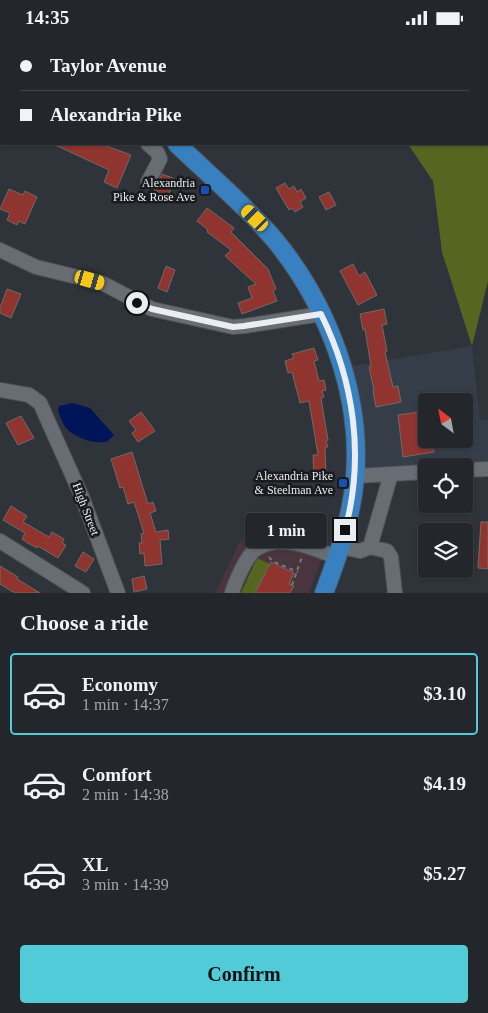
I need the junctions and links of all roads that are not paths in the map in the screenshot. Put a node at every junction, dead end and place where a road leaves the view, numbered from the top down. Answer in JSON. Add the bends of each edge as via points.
{"nodes":[{"id":1,"x":149,"y":145,"type":"edge"},
{"id":2,"x":179,"y":145,"type":"edge"},
{"id":3,"x":148,"y":182,"type":"dead end"},
{"id":4,"x":0,"y":250,"type":"edge"},
{"id":5,"x":321,"y":314,"type":"junction"},
{"id":6,"x":0,"y":390,"type":"edge"},
{"id":7,"x":488,"y":469,"type":"edge"},
{"id":8,"x":473,"y":470,"type":"edge"},
{"id":9,"x":418,"y":472,"type":"edge"},
{"id":10,"x":391,"y":474,"type":"junction"},
{"id":11,"x":356,"y":476,"type":"junction"},
{"id":12,"x":0,"y":541,"type":"edge"},
{"id":13,"x":370,"y":547,"type":"junction"},
{"id":14,"x":339,"y":552,"type":"junction"},
{"id":15,"x":329,"y":592,"type":"edge"},
{"id":16,"x":83,"y":593,"type":"edge"},
{"id":17,"x":118,"y":593,"type":"edge"},
{"id":18,"x":232,"y":593,"type":"edge"},
{"id":19,"x":395,"y":593,"type":"edge"}],
"edges":[{"from":1,"to":3,"type":"street","via":[[160,159]]},
{"from":2,"to":5,"type":"main road","via":[[273,238],[304,281]]},
{"from":4,"to":5,"type":"street","via":[[36,267],[102,283],[152,309],[233,327]]},
{"from":5,"to":11,"type":"main road","via":[[331,334],[352,404]]},
{"from":6,"to":17,"type":"street","name":"High Street","via":[[29,395],[40,403],[82,497]]},
{"from":7,"to":8,"type":"street"},
{"from":9,"to":10,"type":"street"},
{"from":10,"to":11,"type":"street"},
{"from":10,"to":13,"type":"street"},
{"from":11,"to":14,"type":"main road"},
{"from":12,"to":16,"type":"street"},
{"from":13,"to":14,"type":"street"},
{"from":13,"to":19,"type":"street","via":[[387,551],[391,557]]},
{"from":14,"to":15,"type":"main road"},
{"from":14,"to":18,"type":"street","via":[[294,543],[264,546],[250,556]]}]}
